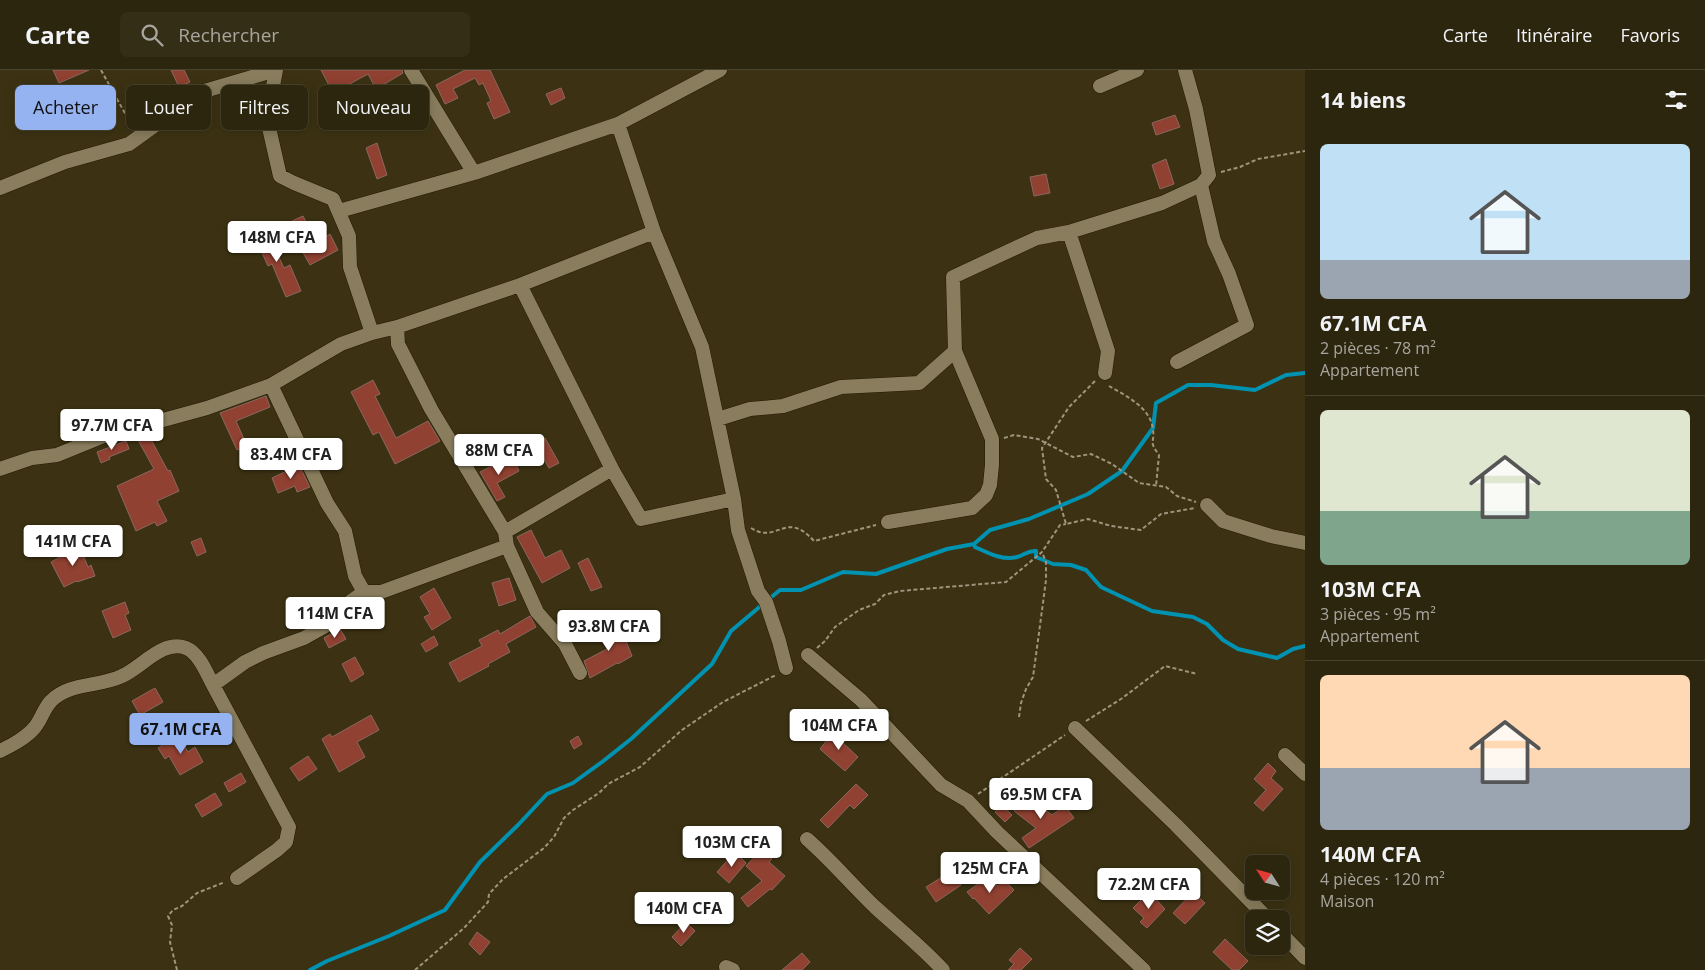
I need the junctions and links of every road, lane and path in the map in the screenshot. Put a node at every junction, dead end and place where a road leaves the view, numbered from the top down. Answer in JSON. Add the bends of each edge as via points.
{"nodes":[{"id":1,"x":101,"y":70,"type":"edge"},
{"id":2,"x":276,"y":70,"type":"edge"},
{"id":3,"x":412,"y":70,"type":"edge"},
{"id":4,"x":720,"y":70,"type":"edge"},
{"id":5,"x":1137,"y":70,"type":"edge"},
{"id":6,"x":1185,"y":70,"type":"edge"},
{"id":7,"x":1100,"y":86,"type":"dead end"},
{"id":8,"x":618,"y":124,"type":"junction"},
{"id":9,"x":138,"y":137,"type":"junction"},
{"id":10,"x":1305,"y":151,"type":"edge"},
{"id":11,"x":474,"y":173,"type":"junction"},
{"id":12,"x":1205,"y":180,"type":"junction"},
{"id":13,"x":0,"y":188,"type":"edge"},
{"id":14,"x":339,"y":212,"type":"junction"},
{"id":15,"x":654,"y":232,"type":"junction"},
{"id":16,"x":1069,"y":232,"type":"junction"},
{"id":17,"x":520,"y":285,"type":"junction"},
{"id":18,"x":397,"y":327,"type":"junction"},
{"id":19,"x":372,"y":333,"type":"junction"},
{"id":20,"x":954,"y":351,"type":"junction"},
{"id":21,"x":1177,"y":362,"type":"dead end"},
{"id":22,"x":1105,"y":374,"type":"junction"},
{"id":23,"x":271,"y":385,"type":"junction"},
{"id":24,"x":718,"y":419,"type":"junction"},
{"id":25,"x":992,"y":439,"type":"junction"},
{"id":26,"x":1046,"y":443,"type":"junction"},
{"id":27,"x":0,"y":469,"type":"edge"},
{"id":28,"x":612,"y":469,"type":"junction"},
{"id":29,"x":1156,"y":486,"type":"junction"},
{"id":30,"x":734,"y":499,"type":"junction"},
{"id":31,"x":1207,"y":505,"type":"junction"},
{"id":32,"x":888,"y":522,"type":"joint"},
{"id":33,"x":1066,"y":524,"type":"junction"},
{"id":34,"x":738,"y":530,"type":"junction"},
{"id":35,"x":506,"y":539,"type":"junction"},
{"id":36,"x":1305,"y":543,"type":"edge"},
{"id":37,"x":1042,"y":552,"type":"junction"},
{"id":38,"x":364,"y":592,"type":"junction"},
{"id":39,"x":808,"y":656,"type":"joint"},
{"id":40,"x":786,"y":668,"type":"joint"},
{"id":41,"x":580,"y":673,"type":"dead end"},
{"id":42,"x":213,"y":685,"type":"junction"},
{"id":43,"x":1019,"y":717,"type":"dead end"},
{"id":44,"x":1075,"y":728,"type":"dead end"},
{"id":45,"x":0,"y":751,"type":"edge"},
{"id":46,"x":1285,"y":755,"type":"dead end"},
{"id":47,"x":1305,"y":774,"type":"edge"},
{"id":48,"x":807,"y":839,"type":"dead end"},
{"id":49,"x":237,"y":878,"type":"joint"},
{"id":50,"x":1259,"y":910,"type":"edge"},
{"id":51,"x":1290,"y":942,"type":"edge"},
{"id":52,"x":1305,"y":958,"type":"edge"},
{"id":53,"x":177,"y":970,"type":"edge"},
{"id":54,"x":415,"y":970,"type":"edge"},
{"id":55,"x":943,"y":970,"type":"edge"},
{"id":56,"x":1144,"y":970,"type":"edge"}],
"edges":[{"from":1,"to":9,"type":"path"},
{"from":2,"to":9,"type":"street","via":[[201,92]]},
{"from":2,"to":14,"type":"street","via":[[267,119],[280,176],[333,199]]},
{"from":3,"to":11,"type":"street"},
{"from":4,"to":8,"type":"street"},
{"from":5,"to":7,"type":"street"},
{"from":6,"to":12,"type":"street","via":[[1196,109]]},
{"from":8,"to":11,"type":"street"},
{"from":8,"to":15,"type":"street"},
{"from":9,"to":13,"type":"street","via":[[129,144],[65,162]]},
{"from":10,"to":12,"type":"path","via":[[1258,160]]},
{"from":11,"to":14,"type":"street"},
{"from":12,"to":16,"type":"street","via":[[1162,204]]},
{"from":12,"to":21,"type":"street","via":[[1214,241],[1247,325]]},
{"from":14,"to":19,"type":"street","via":[[349,236],[350,267]]},
{"from":15,"to":17,"type":"street"},
{"from":15,"to":24,"type":"street","via":[[702,347]]},
{"from":16,"to":20,"type":"street","via":[[1037,238],[953,277]]},
{"from":16,"to":22,"type":"street","via":[[1108,351]]},
{"from":17,"to":18,"type":"street"},
{"from":17,"to":28,"type":"street"},
{"from":18,"to":19,"type":"street"},
{"from":18,"to":35,"type":"street","via":[[398,344],[431,409]]},
{"from":19,"to":23,"type":"street","via":[[341,344]]},
{"from":20,"to":24,"type":"street","via":[[919,383],[841,387],[783,406],[750,410]]},
{"from":20,"to":25,"type":"street"},
{"from":22,"to":26,"type":"path","via":[[1069,407]]},
{"from":22,"to":29,"type":"path","via":[[1109,386],[1128,395],[1146,412],[1153,428],[1152,445],[1159,455]]},
{"from":23,"to":27,"type":"street","via":[[207,408],[101,437],[57,455],[32,458]]},
{"from":23,"to":38,"type":"street","via":[[328,503],[345,531],[355,576]]},
{"from":24,"to":30,"type":"street"},
{"from":25,"to":26,"type":"path","via":[[1014,434]]},
{"from":25,"to":32,"type":"street","via":[[990,485],[986,495],[972,508]]},
{"from":26,"to":29,"type":"path","via":[[1073,457],[1091,454],[1139,483]]},
{"from":26,"to":33,"type":"path","via":[[1042,448],[1046,479],[1056,490]]},
{"from":28,"to":30,"type":"street","via":[[641,519]]},
{"from":28,"to":35,"type":"street"},
{"from":29,"to":31,"type":"path","via":[[1166,487],[1177,496]]},
{"from":30,"to":34,"type":"street"},
{"from":31,"to":33,"type":"path","via":[[1161,514],[1141,530],[1088,519]]},
{"from":31,"to":36,"type":"street","via":[[1223,521]]},
{"from":32,"to":34,"type":"path","via":[[814,541],[796,527],[789,526],[767,534],[751,528]]},
{"from":33,"to":37,"type":"path","via":[[1060,525]]},
{"from":34,"to":40,"type":"street","via":[[758,591],[766,602]]},
{"from":35,"to":38,"type":"street","via":[[381,592]]},
{"from":35,"to":41,"type":"street","via":[[536,612],[564,644]]},
{"from":37,"to":39,"type":"path","via":[[1006,582],[884,595],[875,604],[859,610],[835,627]]},
{"from":37,"to":43,"type":"path","via":[[1046,562],[1044,599],[1033,677],[1023,696]]},
{"from":38,"to":42,"type":"street","via":[[329,624],[245,662]]},
{"from":39,"to":56,"type":"street","via":[[861,700],[941,785],[968,801]]},
{"from":40,"to":54,"type":"path","via":[[723,702],[682,730],[640,767],[608,784],[573,810],[544,848],[503,879],[489,894],[488,902],[464,928]]},
{"from":42,"to":45,"type":"street","via":[[192,651],[168,647],[115,680],[67,691],[51,701],[34,728]]},
{"from":42,"to":49,"type":"street","via":[[289,827],[286,842],[278,850]]},
{"from":44,"to":50,"type":"street"},
{"from":46,"to":47,"type":"street"},
{"from":48,"to":55,"type":"street"},
{"from":49,"to":53,"type":"path","via":[[197,893],[168,916]]},
{"from":51,"to":52,"type":"street"}]}
